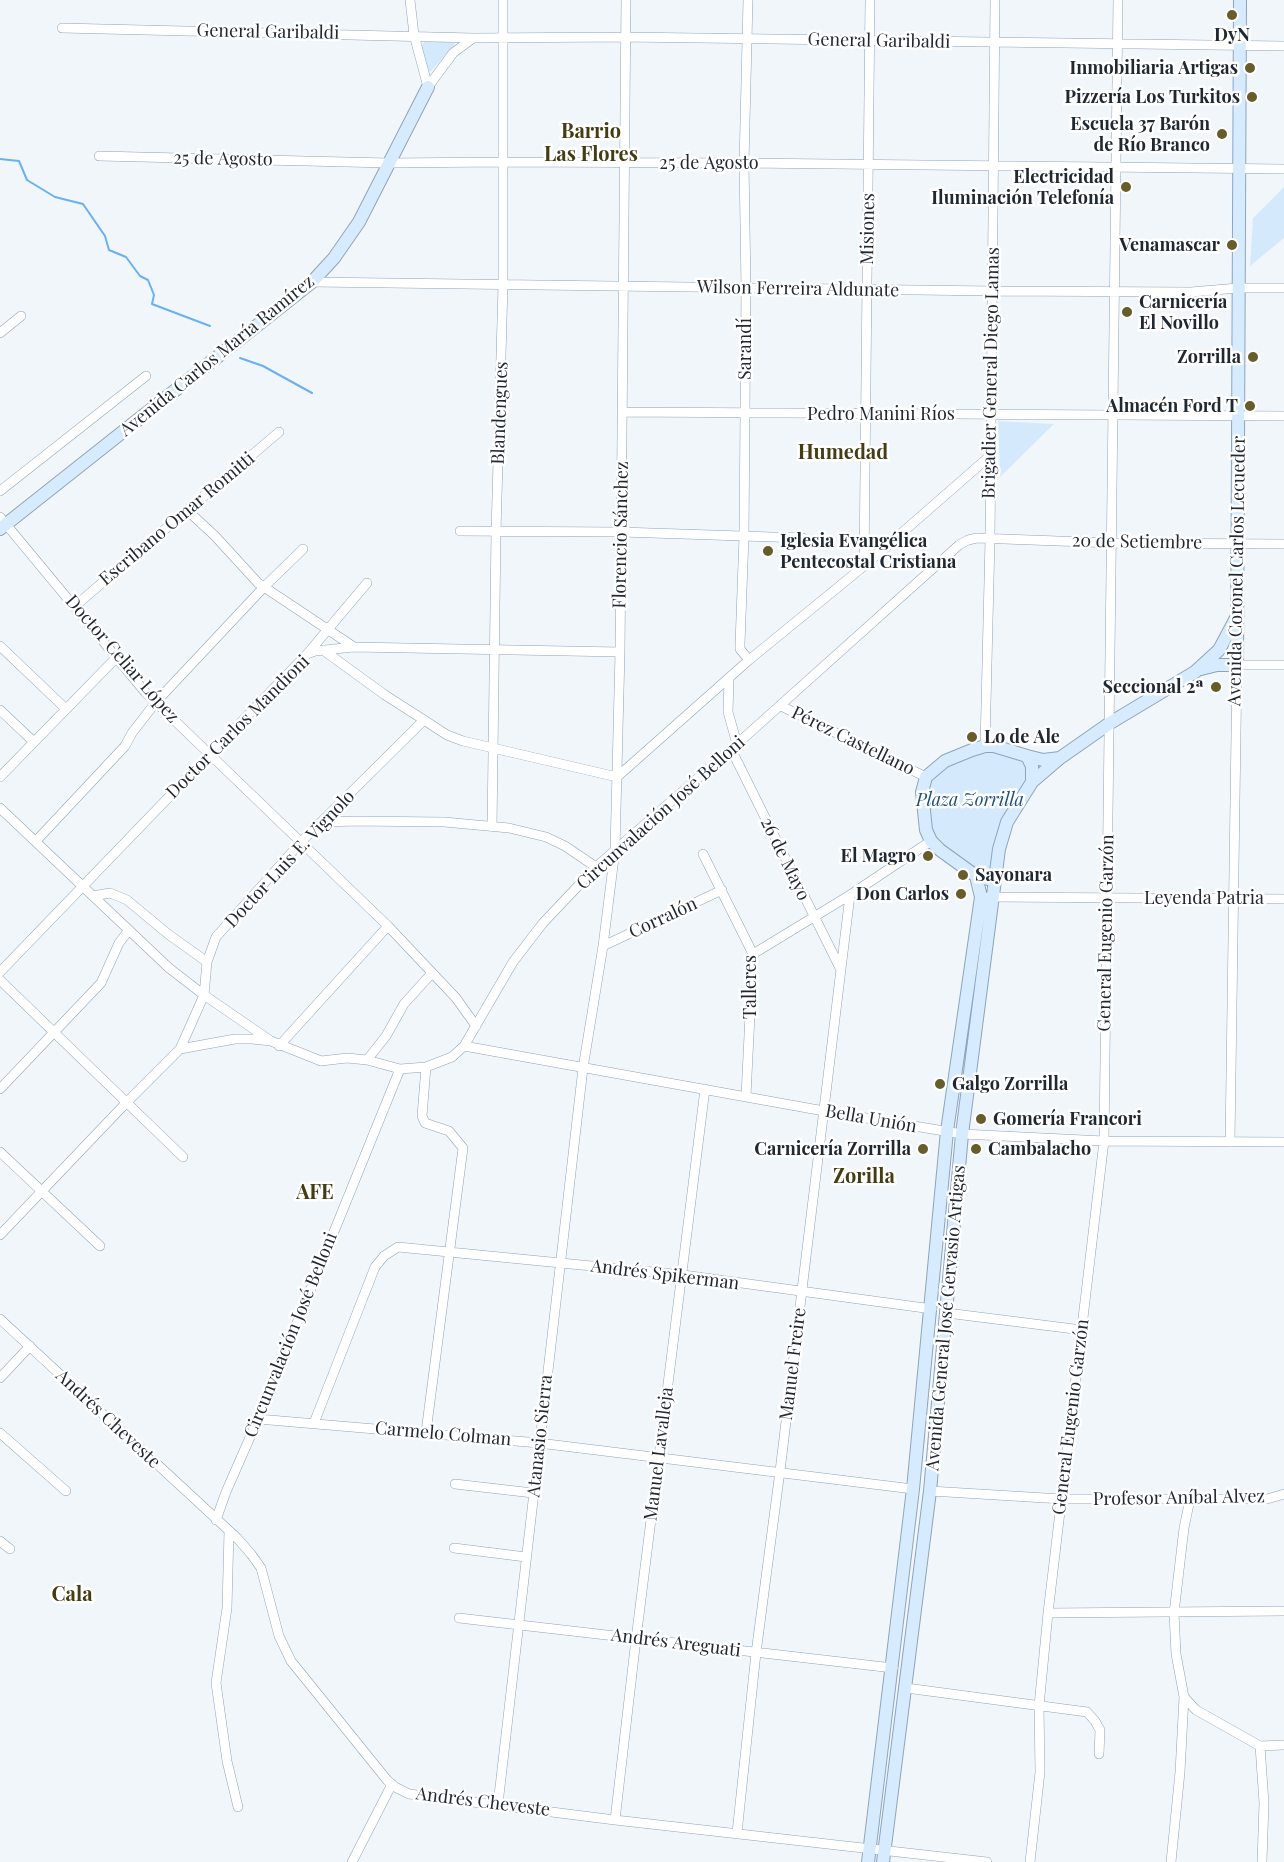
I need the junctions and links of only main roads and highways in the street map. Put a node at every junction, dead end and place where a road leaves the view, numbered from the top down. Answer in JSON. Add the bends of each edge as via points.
{"nodes":[{"id":1,"x":1240,"y":0,"type":"edge"},
{"id":2,"x":428,"y":87,"type":"road end"},
{"id":3,"x":2,"y":524,"type":"edge"},
{"id":4,"x":1236,"y":618,"type":"junction"},
{"id":5,"x":1195,"y":672,"type":"junction"},
{"id":6,"x":1027,"y":756,"type":"junction"},
{"id":7,"x":1060,"y":758,"type":"junction"},
{"id":8,"x":1032,"y":782,"type":"junction"},
{"id":9,"x":995,"y":874,"type":"junction"},
{"id":10,"x":976,"y":876,"type":"junction"},
{"id":11,"x":987,"y":897,"type":"junction"},
{"id":12,"x":869,"y":1856,"type":"edge"},
{"id":13,"x":884,"y":1856,"type":"edge"}],
"edges":[{"from":1,"to":4,"type":"main road","name":"Avenida Coronel Carlos Lecueder"},
{"from":2,"to":3,"type":"main road","name":"Avenida Carlos María Ramírez","via":[[359,222],[312,282]]},
{"from":4,"to":5,"type":"main road","via":[[1219,650]]},
{"from":4,"to":5,"type":"main road","name":"Avenida Coronel Carlos Lecueder","via":[[1236,665],[1209,666]]},
{"from":5,"to":7,"type":"main road","name":"Avenida General José Gervasio Artigas"},
{"from":6,"to":7,"type":"main road","via":[[1043,760]]},
{"from":6,"to":8,"type":"main road","via":[[1032,766]]},
{"from":6,"to":10,"type":"main road","via":[[985,746],[945,761],[926,777],[922,792],[931,841]]},
{"from":7,"to":8,"type":"main road","name":"Avenida General José Gervasio Artigas"},
{"from":8,"to":9,"type":"main road","name":"Avenida General José Gervasio Artigas","via":[[1007,822]]},
{"from":9,"to":10,"type":"main road","via":[[988,879]]},
{"from":9,"to":11,"type":"main road","name":"Avenida General José Gervasio Artigas"},
{"from":10,"to":11,"type":"main road","name":"Avenida General José Gervasio Artigas"},
{"from":11,"to":12,"type":"main road","name":"Avenida General José Gervasio Artigas","via":[[947,1131],[914,1489]]},
{"from":11,"to":13,"type":"main road","name":"Avenida General José Gervasio Artigas","via":[[930,1491]]}]}
